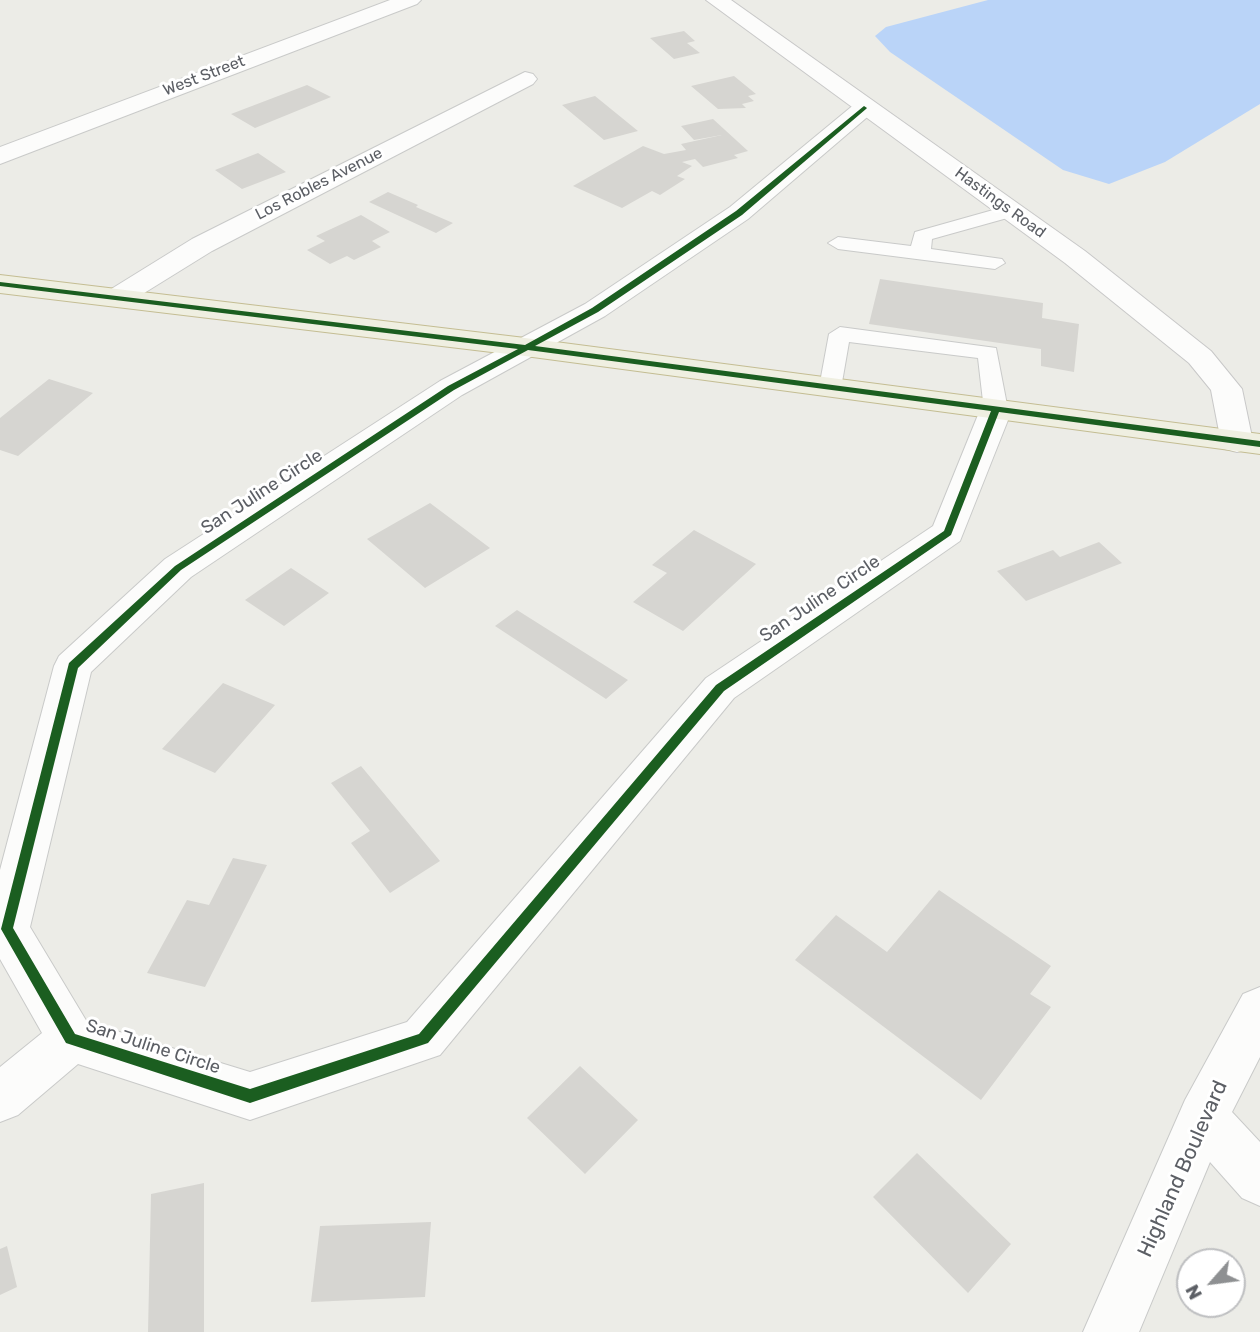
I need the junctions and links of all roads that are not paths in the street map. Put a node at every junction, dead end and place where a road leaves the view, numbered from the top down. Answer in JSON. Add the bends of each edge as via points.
{"nodes":[{"id":1,"x":410,"y":0,"type":"edge"},
{"id":2,"x":716,"y":0,"type":"edge"},
{"id":3,"x":525,"y":79,"type":"dead end"},
{"id":4,"x":864,"y":108,"type":"junction"},
{"id":5,"x":0,"y":156,"type":"edge"},
{"id":6,"x":1011,"y":211,"type":"junction"},
{"id":7,"x":838,"y":243,"type":"dead end"},
{"id":8,"x":920,"y":254,"type":"junction"},
{"id":9,"x":995,"y":263,"type":"dead end"},
{"id":10,"x":0,"y":284,"type":"edge"},
{"id":11,"x":118,"y":297,"type":"junction"},
{"id":12,"x":525,"y":347,"type":"junction"},
{"id":13,"x":830,"y":388,"type":"junction"},
{"id":14,"x":996,"y":410,"type":"junction"},
{"id":15,"x":1249,"y":443,"type":"edge"},
{"id":16,"x":1260,"y":1009,"type":"edge"},
{"id":17,"x":71,"y":1040,"type":"junction"},
{"id":18,"x":0,"y":1098,"type":"edge"},
{"id":19,"x":1203,"y":1118,"type":"junction"},
{"id":20,"x":1260,"y":1180,"type":"edge"},
{"id":21,"x":1111,"y":1332,"type":"edge"}],
"edges":[{"from":1,"to":5,"type":"street","name":"West Street"},
{"from":2,"to":4,"type":"street","name":"Hastings Road"},
{"from":3,"to":11,"type":"street","name":"Los Robles Avenue","via":[[251,219]]},
{"from":4,"to":6,"type":"street","name":"Hastings Road"},
{"from":4,"to":12,"type":"street","name":"San Juline Circle","via":[[739,213],[595,310]]},
{"from":6,"to":8,"type":"lane","via":[[922,236]]},
{"from":6,"to":15,"type":"street","name":"Hastings Road","via":[[1200,357],[1226,389]]},
{"from":7,"to":8,"type":"lane"},
{"from":8,"to":9,"type":"lane"},
{"from":10,"to":11,"type":"highway"},
{"from":11,"to":12,"type":"highway"},
{"from":12,"to":13,"type":"highway"},
{"from":12,"to":17,"type":"street","name":"San Juline Circle","via":[[452,388],[178,568],[73,666],[7,929]]},
{"from":13,"to":14,"type":"highway"},
{"from":13,"to":14,"type":"lane","via":[[840,334],[988,353]]},
{"from":14,"to":15,"type":"highway"},
{"from":14,"to":17,"type":"street","name":"San Juline Circle","via":[[948,533],[720,688],[423,1039],[250,1096]]},
{"from":16,"to":19,"type":"street","name":"Highland Boulevard"},
{"from":17,"to":18,"type":"street","name":"San Juline Circle"},
{"from":19,"to":20,"type":"street"},
{"from":19,"to":21,"type":"street","name":"Highland Boulevard"}]}
